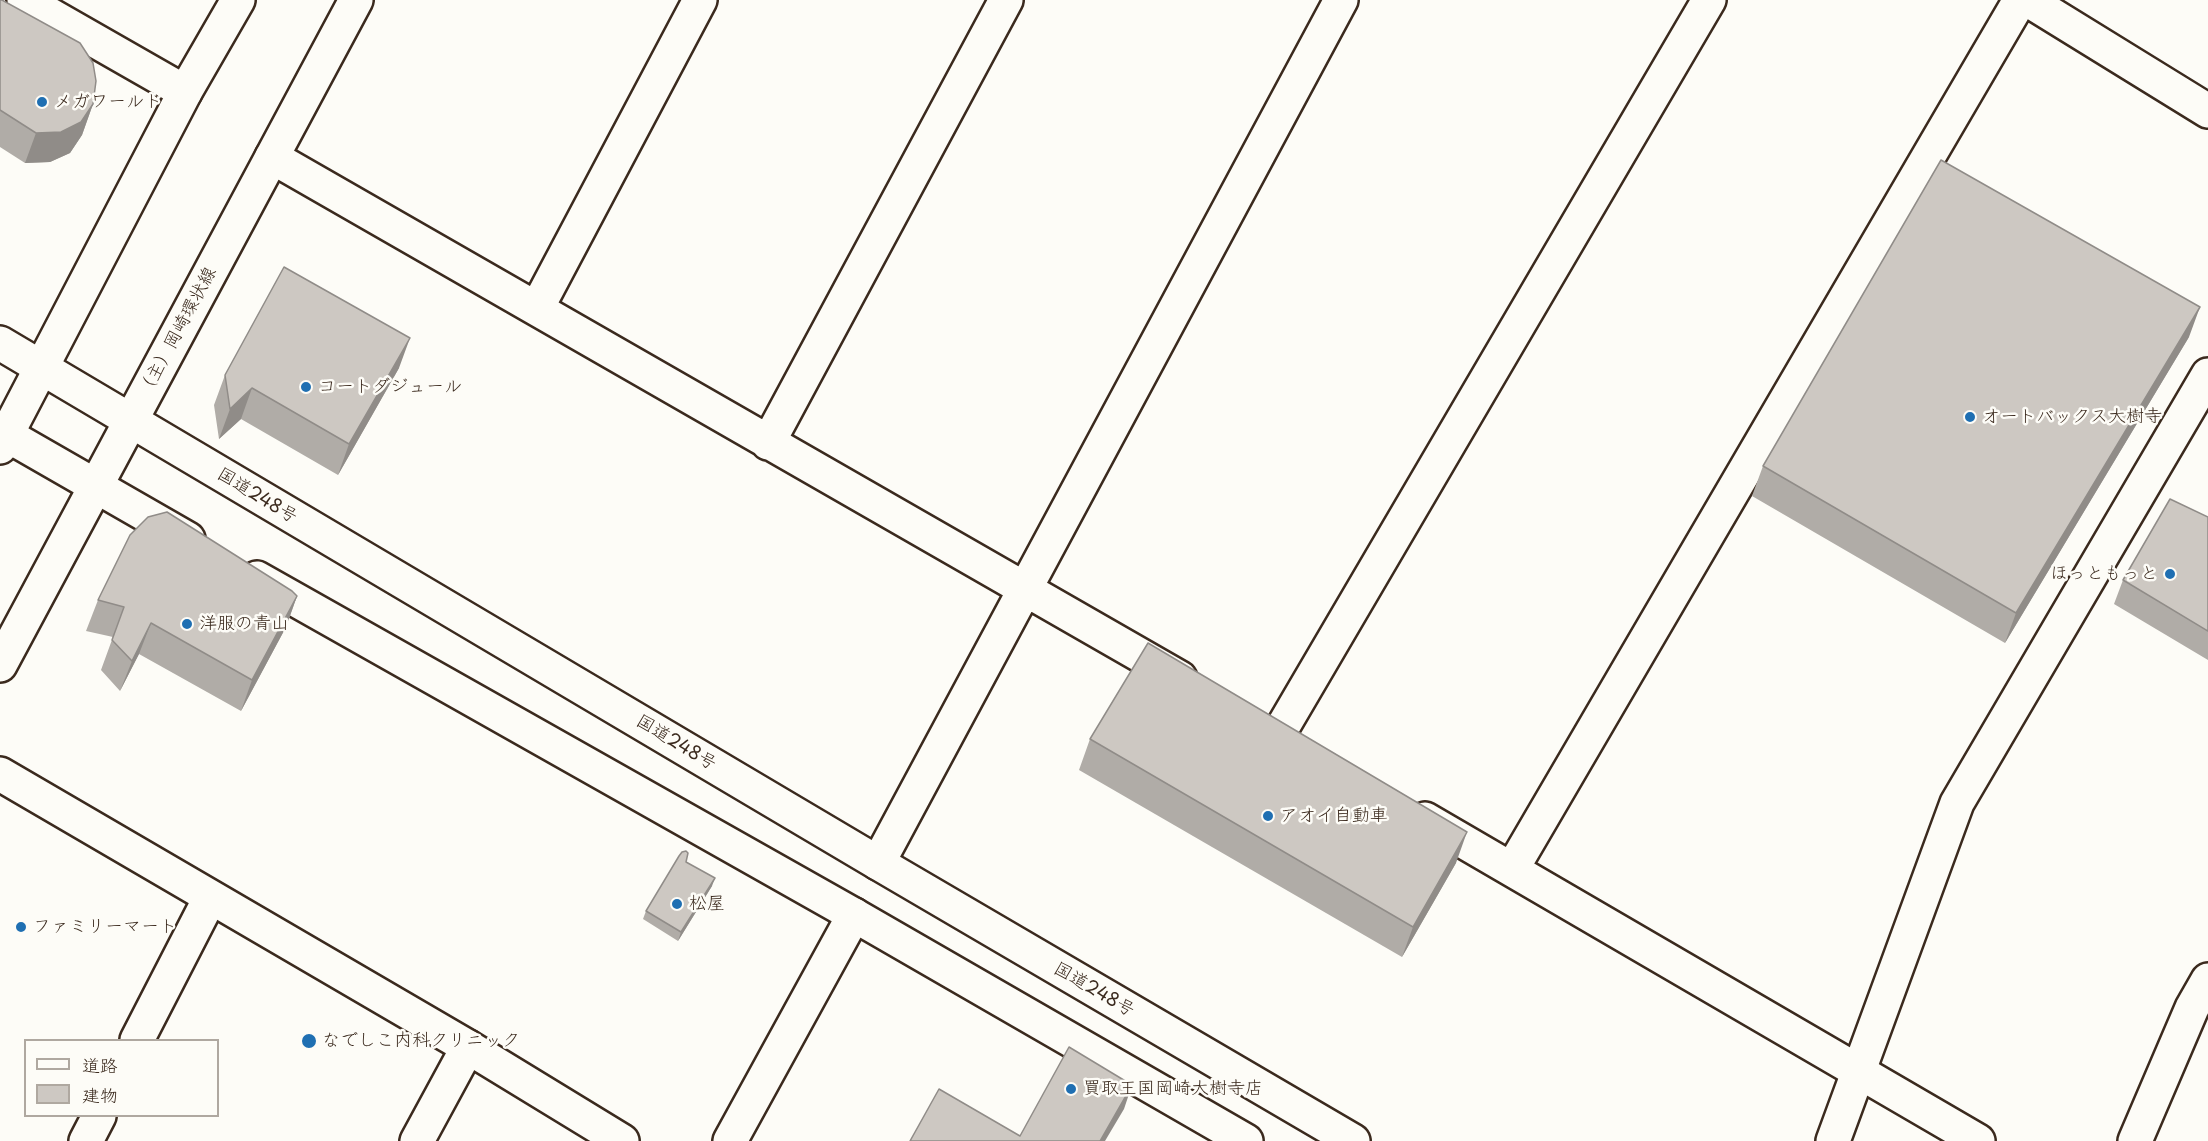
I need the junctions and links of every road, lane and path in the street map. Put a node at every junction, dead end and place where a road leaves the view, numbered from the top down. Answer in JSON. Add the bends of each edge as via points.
{"nodes":[{"id":1,"x":24,"y":0,"type":"edge"},
{"id":2,"x":238,"y":0,"type":"edge"},
{"id":3,"x":356,"y":0,"type":"edge"},
{"id":4,"x":700,"y":0,"type":"edge"},
{"id":5,"x":1006,"y":0,"type":"edge"},
{"id":6,"x":1341,"y":0,"type":"edge"},
{"id":7,"x":1709,"y":0,"type":"edge"},
{"id":8,"x":2020,"y":0,"type":"edge"},
{"id":9,"x":2028,"y":0,"type":"edge"},
{"id":10,"x":185,"y":92,"type":"junction"},
{"id":11,"x":2208,"y":111,"type":"edge"},
{"id":12,"x":272,"y":157,"type":"junction"},
{"id":13,"x":537,"y":308,"type":"junction"},
{"id":14,"x":0,"y":343,"type":"edge"},
{"id":15,"x":42,"y":367,"type":"junction"},
{"id":16,"x":2208,"y":375,"type":"edge"},
{"id":17,"x":130,"y":421,"type":"junction"},
{"id":18,"x":2,"y":437,"type":"edge"},
{"id":19,"x":768,"y":443,"type":"junction"},
{"id":20,"x":95,"y":486,"type":"junction"},
{"id":21,"x":1026,"y":589,"type":"junction"},
{"id":22,"x":0,"y":665,"type":"edge"},
{"id":23,"x":1208,"y":694,"type":"edge"},
{"id":24,"x":1248,"y":718,"type":"edge"},
{"id":25,"x":0,"y":774,"type":"edge"},
{"id":26,"x":1401,"y":805,"type":"edge"},
{"id":27,"x":878,"y":863,"type":"junction"},
{"id":28,"x":1512,"y":869,"type":"junction"},
{"id":29,"x":210,"y":897,"type":"junction"},
{"id":30,"x":854,"y":915,"type":"junction"},
{"id":31,"x":2208,"y":980,"type":"edge"},
{"id":32,"x":138,"y":1039,"type":"edge"},
{"id":33,"x":468,"y":1047,"type":"junction"},
{"id":34,"x":1858,"y":1070,"type":"junction"},
{"id":35,"x":98,"y":1117,"type":"edge"},
{"id":36,"x":86,"y":1141,"type":"edge"},
{"id":37,"x":417,"y":1141,"type":"edge"},
{"id":38,"x":622,"y":1141,"type":"edge"},
{"id":39,"x":730,"y":1141,"type":"edge"},
{"id":40,"x":1246,"y":1141,"type":"edge"},
{"id":41,"x":1353,"y":1141,"type":"edge"},
{"id":42,"x":1833,"y":1141,"type":"edge"},
{"id":43,"x":1978,"y":1141,"type":"edge"},
{"id":44,"x":2135,"y":1141,"type":"edge"}],
"edges":[{"from":1,"to":10,"type":"main road"},
{"from":2,"to":10,"type":"main road"},
{"from":3,"to":12,"type":"main road","name":"（主）岡崎環状線"},
{"from":4,"to":13,"type":"main road"},
{"from":5,"to":19,"type":"main road"},
{"from":6,"to":21,"type":"main road"},
{"from":7,"to":24,"type":"main road","via":[[1289,741]]},
{"from":8,"to":28,"type":"main road"},
{"from":9,"to":11,"type":"main road"},
{"from":10,"to":15,"type":"main road"},
{"from":12,"to":13,"type":"main road"},
{"from":12,"to":17,"type":"main road","name":"（主）岡崎環状線"},
{"from":13,"to":19,"type":"main road"},
{"from":14,"to":15,"type":"main road","name":"国道248号"},
{"from":15,"to":17,"type":"main road","name":"国道248号"},
{"from":15,"to":18,"type":"main road"},
{"from":16,"to":34,"type":"main road","via":[[1957,803]]},
{"from":17,"to":20,"type":"main road","name":"（主）岡崎環状線"},
{"from":17,"to":27,"type":"main road","name":"国道248号"},
{"from":18,"to":20,"type":"main road"},
{"from":19,"to":21,"type":"main road"},
{"from":20,"to":22,"type":"main road","name":"（主）岡崎環状線"},
{"from":20,"to":30,"type":"main road"},
{"from":21,"to":23,"type":"main road"},
{"from":21,"to":27,"type":"main road"},
{"from":25,"to":29,"type":"main road"},
{"from":26,"to":28,"type":"main road"},
{"from":27,"to":41,"type":"main road","name":"国道248号"},
{"from":28,"to":34,"type":"main road"},
{"from":29,"to":32,"type":"main road"},
{"from":29,"to":33,"type":"main road"},
{"from":30,"to":39,"type":"main road"},
{"from":30,"to":40,"type":"main road"},
{"from":31,"to":44,"type":"main road","via":[[2192,1008]]},
{"from":33,"to":37,"type":"main road"},
{"from":33,"to":38,"type":"main road"},
{"from":34,"to":42,"type":"main road"},
{"from":34,"to":43,"type":"main road"},
{"from":35,"to":36,"type":"main road"}]}
